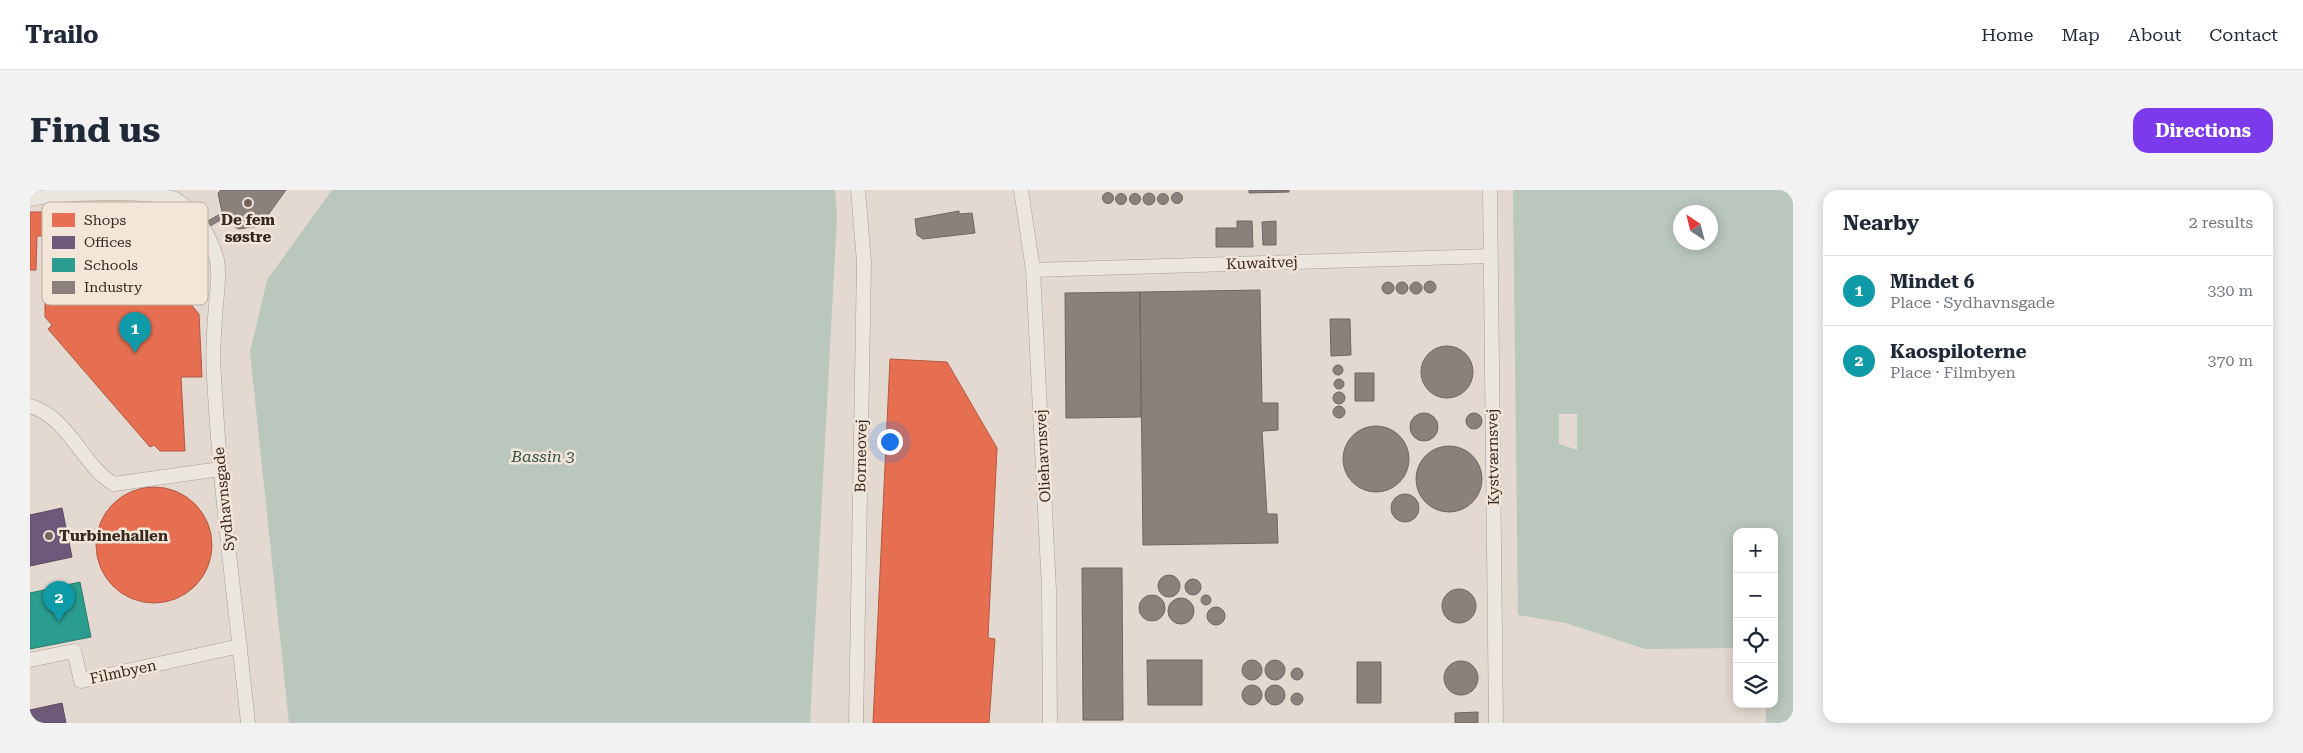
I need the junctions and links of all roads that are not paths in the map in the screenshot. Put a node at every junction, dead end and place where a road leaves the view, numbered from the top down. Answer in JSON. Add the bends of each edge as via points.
{"nodes":[{"id":1,"x":53,"y":190,"type":"edge"},
{"id":2,"x":144,"y":190,"type":"edge"},
{"id":3,"x":858,"y":190,"type":"edge"},
{"id":4,"x":1021,"y":190,"type":"edge"},
{"id":5,"x":1490,"y":190,"type":"edge"},
{"id":6,"x":71,"y":192,"type":"junction"},
{"id":7,"x":178,"y":194,"type":"edge"},
{"id":8,"x":30,"y":199,"type":"edge"},
{"id":9,"x":208,"y":236,"type":"edge"},
{"id":10,"x":1491,"y":256,"type":"junction"},
{"id":11,"x":1033,"y":270,"type":"junction"},
{"id":12,"x":30,"y":406,"type":"edge"},
{"id":13,"x":220,"y":469,"type":"junction"},
{"id":14,"x":240,"y":646,"type":"junction"},
{"id":15,"x":30,"y":660,"type":"edge"},
{"id":16,"x":248,"y":723,"type":"edge"},
{"id":17,"x":856,"y":723,"type":"edge"},
{"id":18,"x":1050,"y":723,"type":"edge"},
{"id":19,"x":1496,"y":723,"type":"edge"}],
"edges":[{"from":1,"to":6,"type":"street"},
{"from":2,"to":6,"type":"street"},
{"from":2,"to":7,"type":"street"},
{"from":3,"to":17,"type":"street","name":"Borneovej","via":[[864,262]]},
{"from":4,"to":11,"type":"street","name":"Oliehavnsvej"},
{"from":5,"to":10,"type":"street","name":"Kystværnsvej"},
{"from":6,"to":8,"type":"street"},
{"from":9,"to":13,"type":"street","name":"Sydhavnsgade","via":[[218,274],[213,374]]},
{"from":10,"to":11,"type":"street","name":"Kuwaitvej"},
{"from":10,"to":19,"type":"street","name":"Kystværnsvej"},
{"from":11,"to":18,"type":"street","name":"Oliehavnsvej","via":[[1049,590]]},
{"from":12,"to":13,"type":"street","via":[[60,424],[103,478],[114,484]]},
{"from":13,"to":14,"type":"street","name":"Sydhavnsgade"},
{"from":14,"to":15,"type":"street","name":"Filmbyen","via":[[81,681],[74,651]]},
{"from":14,"to":16,"type":"street","name":"Sydhavnsgade"}]}
